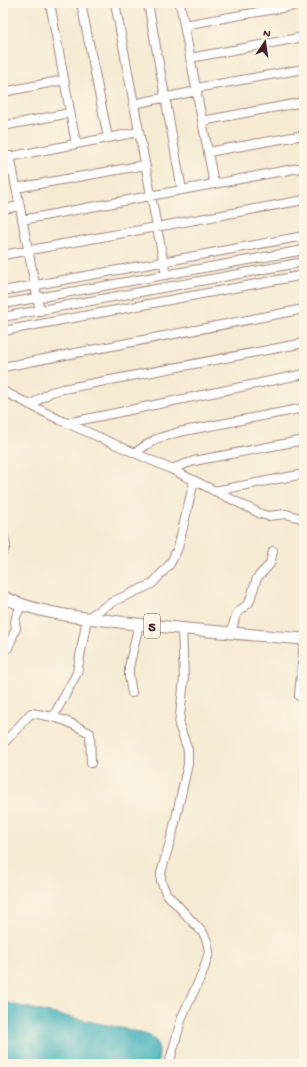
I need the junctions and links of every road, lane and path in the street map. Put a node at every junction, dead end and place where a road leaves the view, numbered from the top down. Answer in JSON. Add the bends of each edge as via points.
{"nodes":[{"id":1,"x":50,"y":3,"type":"edge"},
{"id":2,"x":81,"y":3,"type":"edge"},
{"id":3,"x":114,"y":3,"type":"edge"},
{"id":4,"x":148,"y":3,"type":"edge"},
{"id":5,"x":180,"y":3,"type":"edge"},
{"id":6,"x":304,"y":4,"type":"edge"},
{"id":7,"x":184,"y":25,"type":"junction"},
{"id":8,"x":304,"y":36,"type":"edge"},
{"id":9,"x":190,"y":58,"type":"junction"},
{"id":10,"x":304,"y":69,"type":"edge"},
{"id":11,"x":64,"y":80,"type":"junction"},
{"id":12,"x":196,"y":90,"type":"junction"},
{"id":13,"x":3,"y":92,"type":"edge"},
{"id":14,"x":165,"y":98,"type":"junction"},
{"id":15,"x":304,"y":102,"type":"edge"},
{"id":16,"x":133,"y":104,"type":"junction"},
{"id":17,"x":70,"y":113,"type":"junction"},
{"id":18,"x":202,"y":121,"type":"junction"},
{"id":19,"x":3,"y":126,"type":"edge"},
{"id":20,"x":139,"y":132,"type":"junction"},
{"id":21,"x":304,"y":135,"type":"edge"},
{"id":22,"x":108,"y":138,"type":"junction"},
{"id":23,"x":76,"y":144,"type":"junction"},
{"id":24,"x":208,"y":152,"type":"junction"},
{"id":25,"x":7,"y":157,"type":"edge"},
{"id":26,"x":145,"y":165,"type":"junction"},
{"id":27,"x":304,"y":167,"type":"edge"},
{"id":28,"x":13,"y":170,"type":"junction"},
{"id":29,"x":3,"y":172,"type":"edge"},
{"id":30,"x":214,"y":184,"type":"junction"},
{"id":31,"x":16,"y":188,"type":"junction"},
{"id":32,"x":182,"y":190,"type":"junction"},
{"id":33,"x":151,"y":196,"type":"junction"},
{"id":34,"x":304,"y":200,"type":"edge"},
{"id":35,"x":20,"y":206,"type":"junction"},
{"id":36,"x":3,"y":209,"type":"edge"},
{"id":37,"x":22,"y":220,"type":"junction"},
{"id":38,"x":156,"y":227,"type":"junction"},
{"id":39,"x":304,"y":236,"type":"edge"},
{"id":40,"x":28,"y":250,"type":"junction"},
{"id":41,"x":304,"y":250,"type":"edge"},
{"id":42,"x":3,"y":255,"type":"edge"},
{"id":43,"x":163,"y":262,"type":"junction"},
{"id":44,"x":304,"y":262,"type":"edge"},
{"id":45,"x":166,"y":275,"type":"junction"},
{"id":46,"x":304,"y":275,"type":"edge"},
{"id":47,"x":35,"y":285,"type":"junction"},
{"id":48,"x":3,"y":291,"type":"edge"},
{"id":49,"x":38,"y":298,"type":"junction"},
{"id":50,"x":3,"y":304,"type":"edge"},
{"id":51,"x":304,"y":309,"type":"edge"},
{"id":52,"x":40,"y":311,"type":"junction"},
{"id":53,"x":3,"y":317,"type":"edge"},
{"id":54,"x":3,"y":331,"type":"edge"},
{"id":55,"x":304,"y":343,"type":"edge"},
{"id":56,"x":3,"y":367,"type":"edge"},
{"id":57,"x":304,"y":374,"type":"edge"},
{"id":58,"x":3,"y":391,"type":"edge"},
{"id":59,"x":30,"y":405,"type":"junction"},
{"id":60,"x":304,"y":408,"type":"edge"},
{"id":61,"x":67,"y":423,"type":"junction"},
{"id":62,"x":304,"y":440,"type":"edge"},
{"id":63,"x":134,"y":453,"type":"junction"},
{"id":64,"x":171,"y":470,"type":"junction"},
{"id":65,"x":304,"y":474,"type":"edge"},
{"id":66,"x":194,"y":481,"type":"junction"},
{"id":67,"x":214,"y":491,"type":"junction"},
{"id":68,"x":304,"y":518,"type":"edge"},
{"id":69,"x":3,"y":534,"type":"edge"},
{"id":70,"x":273,"y":551,"type":"dead end"},
{"id":71,"x":3,"y":552,"type":"edge"},
{"id":72,"x":3,"y":597,"type":"edge"},
{"id":73,"x":22,"y":604,"type":"junction"},
{"id":74,"x":87,"y":618,"type":"junction"},
{"id":75,"x":139,"y":624,"type":"junction"},
{"id":76,"x":182,"y":629,"type":"junction"},
{"id":77,"x":231,"y":633,"type":"junction"},
{"id":78,"x":304,"y":640,"type":"edge"},
{"id":79,"x":8,"y":648,"type":"dead end"},
{"id":80,"x":132,"y":693,"type":"dead end"},
{"id":81,"x":299,"y":696,"type":"dead end"},
{"id":82,"x":53,"y":717,"type":"junction"},
{"id":83,"x":3,"y":744,"type":"edge"},
{"id":84,"x":91,"y":763,"type":"dead end"},
{"id":85,"x":169,"y":1064,"type":"edge"}],
"edges":[{"from":1,"to":11,"type":"street"},
{"from":2,"to":22,"type":"street"},
{"from":3,"to":16,"type":"street"},
{"from":4,"to":14,"type":"street"},
{"from":5,"to":7,"type":"street"},
{"from":6,"to":7,"type":"street"},
{"from":7,"to":9,"type":"street"},
{"from":8,"to":9,"type":"street"},
{"from":9,"to":12,"type":"street"},
{"from":10,"to":12,"type":"street"},
{"from":11,"to":13,"type":"street"},
{"from":11,"to":17,"type":"street"},
{"from":12,"to":14,"type":"street"},
{"from":12,"to":18,"type":"street"},
{"from":14,"to":16,"type":"street"},
{"from":14,"to":32,"type":"street"},
{"from":15,"to":18,"type":"street"},
{"from":16,"to":20,"type":"street"},
{"from":17,"to":19,"type":"street"},
{"from":17,"to":23,"type":"street"},
{"from":18,"to":24,"type":"street"},
{"from":20,"to":22,"type":"street"},
{"from":20,"to":26,"type":"street"},
{"from":21,"to":24,"type":"street"},
{"from":22,"to":23,"type":"street"},
{"from":23,"to":25,"type":"street"},
{"from":24,"to":30,"type":"street"},
{"from":25,"to":28,"type":"street"},
{"from":26,"to":31,"type":"street"},
{"from":26,"to":33,"type":"street"},
{"from":27,"to":30,"type":"street"},
{"from":28,"to":29,"type":"street"},
{"from":28,"to":31,"type":"street"},
{"from":30,"to":32,"type":"street"},
{"from":31,"to":35,"type":"street"},
{"from":32,"to":33,"type":"street"},
{"from":33,"to":37,"type":"street"},
{"from":33,"to":38,"type":"street"},
{"from":34,"to":38,"type":"street"},
{"from":35,"to":36,"type":"street"},
{"from":35,"to":37,"type":"street"},
{"from":37,"to":40,"type":"street"},
{"from":38,"to":40,"type":"street"},
{"from":38,"to":43,"type":"street"},
{"from":39,"to":43,"type":"street"},
{"from":40,"to":42,"type":"street"},
{"from":40,"to":47,"type":"street"},
{"from":41,"to":45,"type":"street"},
{"from":43,"to":45,"type":"street"},
{"from":43,"to":47,"type":"street"},
{"from":44,"to":52,"type":"street"},
{"from":45,"to":49,"type":"street"},
{"from":46,"to":54,"type":"street"},
{"from":47,"to":48,"type":"street"},
{"from":47,"to":49,"type":"street"},
{"from":49,"to":50,"type":"street"},
{"from":49,"to":52,"type":"street"},
{"from":51,"to":56,"type":"street"},
{"from":52,"to":53,"type":"street"},
{"from":55,"to":59,"type":"street","via":[[63,389],[51,392]]},
{"from":57,"to":61,"type":"street"},
{"from":58,"to":59,"type":"street"},
{"from":59,"to":61,"type":"street"},
{"from":60,"to":63,"type":"street","via":[[179,432],[156,439]]},
{"from":61,"to":63,"type":"street"},
{"from":62,"to":64,"type":"street","via":[[194,461]]},
{"from":63,"to":64,"type":"street"},
{"from":64,"to":66,"type":"street"},
{"from":65,"to":67,"type":"street"},
{"from":66,"to":67,"type":"street"},
{"from":66,"to":74,"type":"street","via":[[178,548],[170,564],[152,584],[114,601]]},
{"from":67,"to":68,"type":"street","via":[[261,514]]},
{"from":69,"to":71,"type":"street","via":[[6,546]]},
{"from":70,"to":77,"type":"street","via":[[270,564],[257,578],[249,603],[238,612]]},
{"from":72,"to":73,"type":"main road","number":"5"},
{"from":73,"to":74,"type":"main road","number":"5","via":[[45,611]]},
{"from":73,"to":79,"type":"street"},
{"from":74,"to":75,"type":"main road","number":"5"},
{"from":74,"to":82,"type":"street","via":[[77,673]]},
{"from":75,"to":76,"type":"main road","number":"5"},
{"from":75,"to":80,"type":"street","via":[[129,667]]},
{"from":76,"to":77,"type":"main road","number":"5"},
{"from":76,"to":85,"type":"street","via":[[184,679],[179,725],[188,750],[188,764],[161,882],[166,894],[204,933],[208,952],[203,972],[185,1007]]},
{"from":77,"to":78,"type":"main road","number":"5"},
{"from":78,"to":81,"type":"street"},
{"from":82,"to":83,"type":"street","via":[[31,713]]},
{"from":82,"to":84,"type":"street","via":[[66,720],[90,733]]}]}
